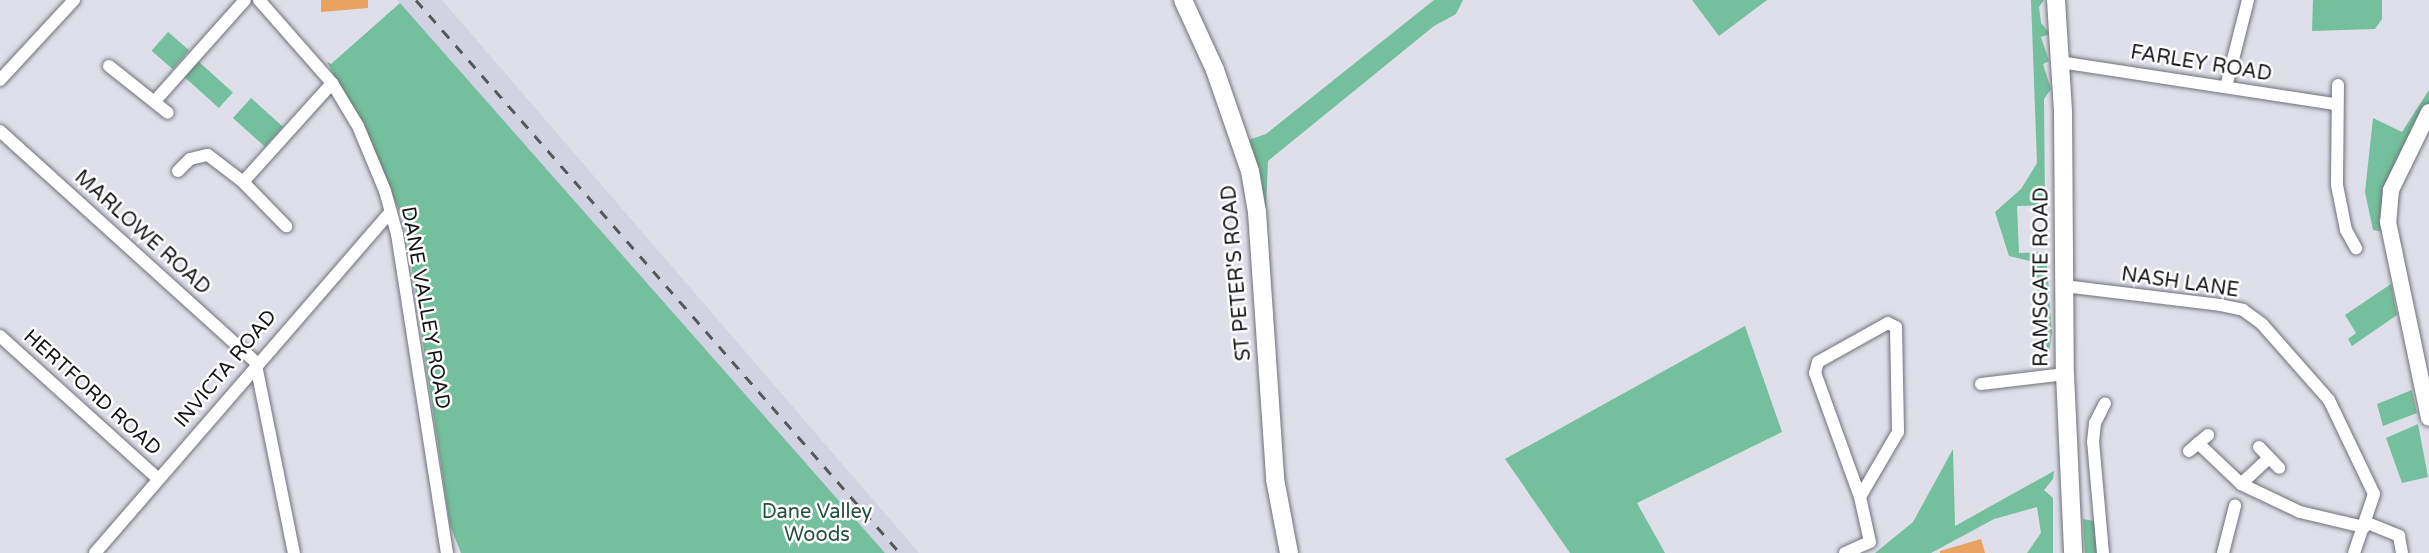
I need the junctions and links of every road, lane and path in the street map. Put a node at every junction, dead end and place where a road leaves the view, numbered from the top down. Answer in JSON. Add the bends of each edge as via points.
{"nodes":[{"id":1,"x":74,"y":0,"type":"edge"},
{"id":2,"x":245,"y":0,"type":"edge"},
{"id":3,"x":259,"y":0,"type":"edge"},
{"id":4,"x":1183,"y":0,"type":"edge"},
{"id":5,"x":2056,"y":0,"type":"edge"},
{"id":6,"x":2248,"y":0,"type":"edge"},
{"id":7,"x":2060,"y":62,"type":"junction"},
{"id":8,"x":109,"y":66,"type":"dead end"},
{"id":9,"x":0,"y":80,"type":"edge"},
{"id":10,"x":332,"y":83,"type":"junction"},
{"id":11,"x":2338,"y":85,"type":"dead end"},
{"id":12,"x":2226,"y":87,"type":"junction"},
{"id":13,"x":155,"y":102,"type":"junction"},
{"id":14,"x":2336,"y":104,"type":"junction"},
{"id":15,"x":2429,"y":112,"type":"edge"},
{"id":16,"x":168,"y":113,"type":"dead end"},
{"id":17,"x":0,"y":131,"type":"edge"},
{"id":18,"x":178,"y":171,"type":"dead end"},
{"id":19,"x":243,"y":182,"type":"junction"},
{"id":20,"x":389,"y":213,"type":"junction"},
{"id":21,"x":285,"y":226,"type":"dead end"},
{"id":22,"x":2356,"y":248,"type":"dead end"},
{"id":23,"x":2064,"y":286,"type":"junction"},
{"id":24,"x":0,"y":336,"type":"edge"},
{"id":25,"x":257,"y":364,"type":"junction"},
{"id":26,"x":2065,"y":374,"type":"junction"},
{"id":27,"x":1981,"y":384,"type":"dead end"},
{"id":28,"x":2105,"y":403,"type":"dead end"},
{"id":29,"x":2429,"y":418,"type":"edge"},
{"id":30,"x":2198,"y":443,"type":"dead end"},
{"id":31,"x":2259,"y":447,"type":"dead end"},
{"id":32,"x":2269,"y":458,"type":"junction"},
{"id":33,"x":2278,"y":468,"type":"dead end"},
{"id":34,"x":158,"y":479,"type":"junction"},
{"id":35,"x":2241,"y":484,"type":"junction"},
{"id":36,"x":1860,"y":497,"type":"junction"},
{"id":37,"x":2235,"y":506,"type":"dead end"},
{"id":38,"x":2364,"y":524,"type":"junction"},
{"id":39,"x":95,"y":553,"type":"edge"},
{"id":40,"x":294,"y":553,"type":"edge"},
{"id":41,"x":447,"y":553,"type":"edge"},
{"id":42,"x":1289,"y":553,"type":"edge"},
{"id":43,"x":1845,"y":553,"type":"edge"},
{"id":44,"x":2073,"y":553,"type":"edge"},
{"id":45,"x":2103,"y":553,"type":"edge"},
{"id":46,"x":2223,"y":553,"type":"edge"},
{"id":47,"x":2354,"y":553,"type":"edge"},
{"id":48,"x":2402,"y":553,"type":"edge"}],
"edges":[{"from":1,"to":9,"type":"street"},
{"from":2,"to":13,"type":"street"},
{"from":3,"to":10,"type":"street","name":"DANE VALLEY ROAD"},
{"from":4,"to":42,"type":"main road","name":"ST PETER'S ROAD","via":[[1215,70],[1250,171],[1257,212],[1275,479]]},
{"from":5,"to":7,"type":"main road","name":"RAMSGATE ROAD"},
{"from":6,"to":12,"type":"street"},
{"from":7,"to":12,"type":"street","name":"FARLEY ROAD"},
{"from":7,"to":23,"type":"main road","name":"RAMSGATE ROAD"},
{"from":8,"to":13,"type":"street"},
{"from":10,"to":19,"type":"street"},
{"from":10,"to":20,"type":"street","name":"DANE VALLEY ROAD","via":[[358,126],[385,191]]},
{"from":11,"to":14,"type":"street"},
{"from":12,"to":14,"type":"street","name":"FARLEY ROAD"},
{"from":13,"to":16,"type":"street"},
{"from":14,"to":22,"type":"street","via":[[2337,185],[2346,230]]},
{"from":15,"to":29,"type":"street","via":[[2391,190],[2388,222]]},
{"from":17,"to":25,"type":"street","name":"MARLOWE ROAD"},
{"from":18,"to":19,"type":"street","via":[[199,154]]},
{"from":19,"to":21,"type":"street"},
{"from":20,"to":25,"type":"street","name":"INVICTA ROAD"},
{"from":20,"to":41,"type":"street","name":"DANE VALLEY ROAD","via":[[397,234]]},
{"from":23,"to":26,"type":"main road","name":"RAMSGATE ROAD"},
{"from":23,"to":38,"type":"street","name":"NASH LANE","via":[[2243,310],[2299,362],[2329,400],[2374,494]]},
{"from":24,"to":34,"type":"street","name":"HERTFORD ROAD"},
{"from":25,"to":34,"type":"street","name":"INVICTA ROAD"},
{"from":25,"to":40,"type":"street"},
{"from":26,"to":27,"type":"street"},
{"from":26,"to":44,"type":"main road","name":"RAMSGATE ROAD"},
{"from":28,"to":45,"type":"street","via":[[2096,413],[2092,470],[2100,500],[2096,514]]},
{"from":30,"to":35,"type":"street"},
{"from":31,"to":32,"type":"street"},
{"from":32,"to":33,"type":"street"},
{"from":32,"to":35,"type":"street"},
{"from":34,"to":39,"type":"street","name":"INVICTA ROAD"},
{"from":35,"to":38,"type":"street","via":[[2300,512]]},
{"from":36,"to":36,"type":"street","via":[[1898,432],[1896,327],[1888,323],[1818,362],[1815,373]]},
{"from":36,"to":43,"type":"street","via":[[1870,542]]},
{"from":37,"to":46,"type":"street"},
{"from":38,"to":47,"type":"street"},
{"from":38,"to":48,"type":"street","via":[[2398,536]]}]}
